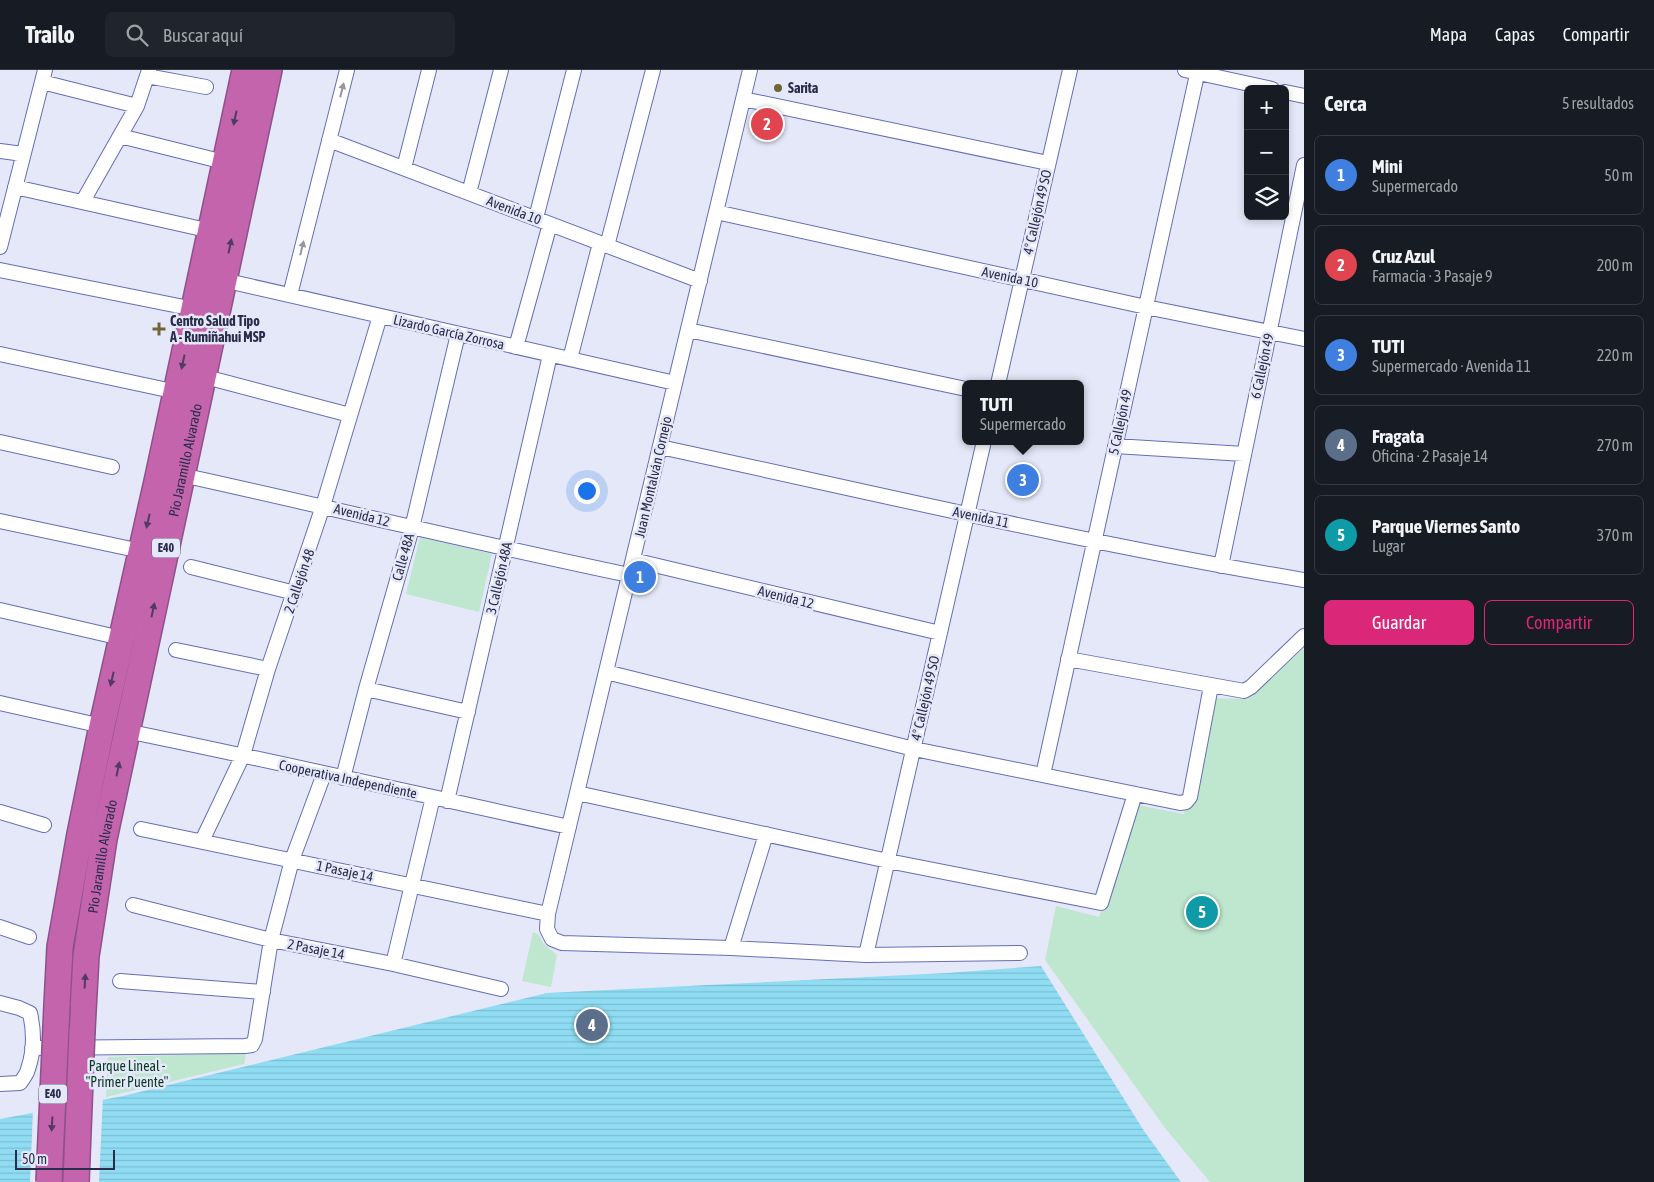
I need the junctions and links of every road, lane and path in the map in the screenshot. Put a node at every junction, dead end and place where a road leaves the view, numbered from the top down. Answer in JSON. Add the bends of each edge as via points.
{"nodes":[{"id":1,"x":246,"y":70,"type":"edge"},
{"id":2,"x":269,"y":70,"type":"edge"},
{"id":3,"x":347,"y":70,"type":"edge"},
{"id":4,"x":429,"y":70,"type":"edge"},
{"id":5,"x":501,"y":70,"type":"edge"},
{"id":6,"x":574,"y":70,"type":"edge"},
{"id":7,"x":653,"y":70,"type":"edge"},
{"id":8,"x":750,"y":70,"type":"edge"},
{"id":9,"x":1070,"y":70,"type":"edge"},
{"id":10,"x":1194,"y":71,"type":"edge"},
{"id":11,"x":148,"y":73,"type":"edge"},
{"id":12,"x":43,"y":76,"type":"edge"},
{"id":13,"x":1255,"y":85,"type":"edge"},
{"id":14,"x":206,"y":87,"type":"dead end"},
{"id":15,"x":1289,"y":93,"type":"edge"},
{"id":16,"x":1304,"y":96,"type":"edge"},
{"id":17,"x":743,"y":99,"type":"junction"},
{"id":18,"x":137,"y":106,"type":"junction"},
{"id":19,"x":120,"y":136,"type":"junction"},
{"id":20,"x":329,"y":140,"type":"junction"},
{"id":21,"x":0,"y":151,"type":"edge"},
{"id":22,"x":23,"y":154,"type":"junction"},
{"id":23,"x":212,"y":159,"type":"dead end"},
{"id":24,"x":1048,"y":163,"type":"junction"},
{"id":25,"x":1304,"y":165,"type":"edge"},
{"id":26,"x":404,"y":168,"type":"junction"},
{"id":27,"x":15,"y":187,"type":"junction"},
{"id":28,"x":469,"y":193,"type":"junction"},
{"id":29,"x":83,"y":201,"type":"junction"},
{"id":30,"x":716,"y":212,"type":"junction"},
{"id":31,"x":536,"y":218,"type":"junction"},
{"id":32,"x":550,"y":224,"type":"junction"},
{"id":33,"x":211,"y":231,"type":"junction"},
{"id":34,"x":604,"y":244,"type":"junction"},
{"id":35,"x":0,"y":247,"type":"edge"},
{"id":36,"x":0,"y":270,"type":"edge"},
{"id":37,"x":1022,"y":279,"type":"junction"},
{"id":38,"x":223,"y":280,"type":"junction"},
{"id":39,"x":700,"y":281,"type":"junction"},
{"id":40,"x":290,"y":295,"type":"junction"},
{"id":41,"x":1146,"y":307,"type":"junction"},
{"id":42,"x":194,"y":309,"type":"junction"},
{"id":43,"x":380,"y":316,"type":"junction"},
{"id":44,"x":688,"y":330,"type":"junction"},
{"id":45,"x":1269,"y":332,"type":"junction"},
{"id":46,"x":458,"y":334,"type":"junction"},
{"id":47,"x":1304,"y":339,"type":"edge"},
{"id":48,"x":516,"y":347,"type":"junction"},
{"id":49,"x":0,"y":354,"type":"edge"},
{"id":50,"x":550,"y":355,"type":"junction"},
{"id":51,"x":570,"y":359,"type":"junction"},
{"id":52,"x":202,"y":376,"type":"junction"},
{"id":53,"x":999,"y":380,"type":"edge"},
{"id":54,"x":675,"y":384,"type":"junction"},
{"id":55,"x":962,"y":389,"type":"edge"},
{"id":56,"x":176,"y":392,"type":"junction"},
{"id":57,"x":350,"y":415,"type":"junction"},
{"id":58,"x":0,"y":442,"type":"edge"},
{"id":59,"x":983,"y":445,"type":"edge"},
{"id":60,"x":1115,"y":446,"type":"junction"},
{"id":61,"x":660,"y":447,"type":"junction"},
{"id":62,"x":1244,"y":454,"type":"junction"},
{"id":63,"x":112,"y":466,"type":"dead end"},
{"id":64,"x":182,"y":475,"type":"junction"},
{"id":65,"x":323,"y":506,"type":"junction"},
{"id":66,"x":968,"y":514,"type":"junction"},
{"id":67,"x":0,"y":521,"type":"edge"},
{"id":68,"x":412,"y":528,"type":"junction"},
{"id":69,"x":1094,"y":541,"type":"junction"},
{"id":70,"x":505,"y":549,"type":"junction"},
{"id":71,"x":141,"y":551,"type":"junction"},
{"id":72,"x":633,"y":560,"type":"junction"},
{"id":73,"x":1221,"y":566,"type":"junction"},
{"id":74,"x":191,"y":567,"type":"dead end"},
{"id":75,"x":629,"y":575,"type":"junction"},
{"id":76,"x":1304,"y":580,"type":"edge"},
{"id":77,"x":295,"y":593,"type":"junction"},
{"id":78,"x":0,"y":610,"type":"edge"},
{"id":79,"x":940,"y":634,"type":"junction"},
{"id":80,"x":108,"y":635,"type":"dead end"},
{"id":81,"x":1304,"y":636,"type":"edge"},
{"id":82,"x":176,"y":650,"type":"dead end"},
{"id":83,"x":1068,"y":659,"type":"junction"},
{"id":84,"x":268,"y":669,"type":"junction"},
{"id":85,"x":606,"y":672,"type":"junction"},
{"id":86,"x":1211,"y":686,"type":"junction"},
{"id":87,"x":366,"y":689,"type":"junction"},
{"id":88,"x":0,"y":703,"type":"edge"},
{"id":89,"x":468,"y":712,"type":"junction"},
{"id":90,"x":102,"y":726,"type":"junction"},
{"id":91,"x":126,"y":731,"type":"junction"},
{"id":92,"x":914,"y":749,"type":"junction"},
{"id":93,"x":243,"y":755,"type":"junction"},
{"id":94,"x":324,"y":774,"type":"junction"},
{"id":95,"x":1043,"y":775,"type":"junction"},
{"id":96,"x":343,"y":778,"type":"junction"},
{"id":97,"x":577,"y":792,"type":"junction"},
{"id":98,"x":1135,"y":794,"type":"junction"},
{"id":99,"x":432,"y":797,"type":"junction"},
{"id":100,"x":447,"y":800,"type":"junction"},
{"id":101,"x":0,"y":812,"type":"edge"},
{"id":102,"x":44,"y":825,"type":"dead end"},
{"id":103,"x":569,"y":827,"type":"junction"},
{"id":104,"x":141,"y":829,"type":"dead end"},
{"id":105,"x":766,"y":834,"type":"junction"},
{"id":106,"x":202,"y":841,"type":"junction"},
{"id":107,"x":292,"y":860,"type":"junction"},
{"id":108,"x":888,"y":861,"type":"junction"},
{"id":109,"x":412,"y":885,"type":"junction"},
{"id":110,"x":133,"y":905,"type":"dead end"},
{"id":111,"x":548,"y":914,"type":"junction"},
{"id":112,"x":0,"y":927,"type":"edge"},
{"id":113,"x":29,"y":937,"type":"dead end"},
{"id":114,"x":271,"y":940,"type":"junction"},
{"id":115,"x":731,"y":948,"type":"junction"},
{"id":116,"x":1020,"y":953,"type":"dead end"},
{"id":117,"x":866,"y":955,"type":"junction"},
{"id":118,"x":393,"y":964,"type":"junction"},
{"id":119,"x":120,"y":981,"type":"dead end"},
{"id":120,"x":501,"y":989,"type":"dead end"},
{"id":121,"x":263,"y":992,"type":"junction"},
{"id":122,"x":0,"y":1002,"type":"edge"},
{"id":123,"x":32,"y":1048,"type":"junction"},
{"id":124,"x":0,"y":1084,"type":"edge"},
{"id":125,"x":49,"y":1182,"type":"edge"},
{"id":126,"x":76,"y":1182,"type":"edge"}],
"edges":[{"from":1,"to":33,"type":"highway","name":"Pío Jaramillo Alvarado","number":"E40","one_way":true},
{"from":38,"to":2,"type":"highway","name":"Pío Jaramillo Alvarado","number":"E40","one_way":true},
{"from":20,"to":3,"type":"street","one_way":true},
{"from":4,"to":26,"type":"street"},
{"from":5,"to":28,"type":"street"},
{"from":6,"to":31,"type":"street"},
{"from":7,"to":34,"type":"street"},
{"from":8,"to":17,"type":"street","name":"Juan Montalván Cornejo"},
{"from":9,"to":24,"type":"street","name":"4º Callejón 49 SO"},
{"from":10,"to":13,"type":"street"},
{"from":10,"to":41,"type":"street","name":"5 Callejón 49"},
{"from":11,"to":14,"type":"street"},
{"from":11,"to":18,"type":"street"},
{"from":12,"to":18,"type":"street"},
{"from":12,"to":22,"type":"street"},
{"from":15,"to":16,"type":"street"},
{"from":17,"to":24,"type":"street"},
{"from":17,"to":30,"type":"street","name":"Juan Montalván Cornejo"},
{"from":18,"to":19,"type":"street"},
{"from":19,"to":23,"type":"street"},
{"from":19,"to":29,"type":"street"},
{"from":20,"to":26,"type":"street","name":"Avenida 10"},
{"from":40,"to":20,"type":"street","one_way":true},
{"from":21,"to":22,"type":"street"},
{"from":22,"to":27,"type":"street"},
{"from":24,"to":37,"type":"street","name":"4º Callejón 49 SO"},
{"from":25,"to":45,"type":"street","name":"6 Callejón 49"},
{"from":26,"to":28,"type":"street","name":"Avenida 10"},
{"from":27,"to":29,"type":"street"},
{"from":27,"to":35,"type":"street"},
{"from":28,"to":31,"type":"street","name":"Avenida 10"},
{"from":29,"to":33,"type":"street"},
{"from":30,"to":37,"type":"street","name":"Avenida 10"},
{"from":30,"to":39,"type":"street","name":"Juan Montalván Cornejo"},
{"from":31,"to":32,"type":"street","name":"Avenida 10"},
{"from":32,"to":34,"type":"street","name":"Avenida 10"},
{"from":32,"to":48,"type":"street"},
{"from":33,"to":42,"type":"highway","name":"Pío Jaramillo Alvarado","number":"E40"},
{"from":34,"to":39,"type":"street","name":"Avenida 10"},
{"from":34,"to":51,"type":"street"},
{"from":36,"to":42,"type":"street"},
{"from":37,"to":41,"type":"street","name":"Avenida 10"},
{"from":37,"to":53,"type":"street","name":"4º Callejón 49 SO"},
{"from":38,"to":40,"type":"street","name":"Lizardo García Zorrosa"},
{"from":38,"to":52,"type":"highway","name":"Pío Jaramillo Alvarado","number":"E40"},
{"from":39,"to":44,"type":"street","name":"Juan Montalván Cornejo"},
{"from":40,"to":43,"type":"street","name":"Lizardo García Zorrosa"},
{"from":41,"to":45,"type":"street","name":"Avenida 10"},
{"from":41,"to":60,"type":"street","name":"5 Callejón 49"},
{"from":42,"to":56,"type":"highway","name":"Pío Jaramillo Alvarado","number":"E40","one_way":true},
{"from":43,"to":46,"type":"street","name":"Lizardo García Zorrosa"},
{"from":43,"to":57,"type":"street","name":"2 Callejón 48"},
{"from":44,"to":54,"type":"street","name":"Juan Montalván Cornejo"},
{"from":44,"to":55,"type":"street"},
{"from":45,"to":47,"type":"street","name":"Avenida 10"},
{"from":45,"to":62,"type":"street","name":"6 Callejón 49"},
{"from":46,"to":48,"type":"street","name":"Lizardo García Zorrosa"},
{"from":46,"to":68,"type":"street","name":"Calle 48A"},
{"from":48,"to":50,"type":"street","name":"Lizardo García Zorrosa"},
{"from":49,"to":56,"type":"street"},
{"from":50,"to":51,"type":"street","name":"Lizardo García Zorrosa"},
{"from":50,"to":70,"type":"street","name":"3 Callejón 48A"},
{"from":51,"to":54,"type":"street","name":"Lizardo García Zorrosa"},
{"from":52,"to":57,"type":"street"},
{"from":52,"to":64,"type":"highway","name":"Pío Jaramillo Alvarado","number":"E40"},
{"from":54,"to":61,"type":"street","name":"Juan Montalván Cornejo"},
{"from":56,"to":71,"type":"highway","name":"Pío Jaramillo Alvarado","number":"E40","one_way":true},
{"from":57,"to":65,"type":"street","name":"2 Callejón 48"},
{"from":58,"to":63,"type":"street"},
{"from":59,"to":66,"type":"street","name":"4º Callejón 49 SO"},
{"from":60,"to":62,"type":"street"},
{"from":60,"to":69,"type":"street","name":"5 Callejón 49"},
{"from":61,"to":66,"type":"street","name":"Avenida 11"},
{"from":61,"to":72,"type":"street","name":"Juan Montalván Cornejo"},
{"from":62,"to":73,"type":"street","name":"6 Callejón 49"},
{"from":64,"to":65,"type":"street","name":"Avenida 12"},
{"from":91,"to":64,"type":"highway","name":"Pío Jaramillo Alvarado","number":"E40","one_way":true},
{"from":65,"to":68,"type":"street","name":"Avenida 12"},
{"from":65,"to":77,"type":"street","name":"2 Callejón 48"},
{"from":66,"to":69,"type":"street","name":"Avenida 11"},
{"from":66,"to":79,"type":"street","name":"4º Callejón 49 SO"},
{"from":67,"to":71,"type":"street"},
{"from":68,"to":70,"type":"street","name":"Avenida 12"},
{"from":68,"to":87,"type":"street","name":"Calle 48A"},
{"from":69,"to":73,"type":"street","name":"Avenida 11"},
{"from":69,"to":83,"type":"street","name":"5 Callejón 49"},
{"from":70,"to":75,"type":"street","name":"Avenida 12"},
{"from":70,"to":89,"type":"street","name":"3 Callejón 48A"},
{"from":71,"to":90,"type":"highway","name":"Pío Jaramillo Alvarado","number":"E40","one_way":true},
{"from":72,"to":75,"type":"street","name":"Juan Montalván Cornejo"},
{"from":72,"to":79,"type":"street","name":"Avenida 12"},
{"from":73,"to":76,"type":"street","name":"Avenida 11"},
{"from":74,"to":77,"type":"street"},
{"from":75,"to":85,"type":"street","name":"Juan Montalván Cornejo"},
{"from":77,"to":84,"type":"street","name":"2 Callejón 48"},
{"from":78,"to":80,"type":"street"},
{"from":79,"to":92,"type":"street","name":"4º Callejón 49 SO"},
{"from":81,"to":86,"type":"street","via":[[1248,690]]},
{"from":82,"to":84,"type":"street"},
{"from":83,"to":86,"type":"street"},
{"from":83,"to":95,"type":"street","name":"5 Callejón 49"},
{"from":84,"to":93,"type":"street","name":"2 Callejón 48"},
{"from":85,"to":92,"type":"street"},
{"from":85,"to":97,"type":"street","name":"Juan Montalván Cornejo"},
{"from":86,"to":98,"type":"street","via":[[1190,797],[1180,803]]},
{"from":87,"to":89,"type":"street"},
{"from":87,"to":96,"type":"street","name":"Calle 48A"},
{"from":88,"to":90,"type":"street"},
{"from":89,"to":100,"type":"street","name":"3 Callejón 48A"},
{"from":90,"to":125,"type":"highway","name":"Pío Jaramillo Alvarado","number":"E40","one_way":true,"bridge":true,"via":[[62,938]]},
{"from":91,"to":93,"type":"street","name":"Cooperativa Independiente"},
{"from":126,"to":91,"type":"highway","name":"Pío Jaramillo Alvarado","number":"E40","one_way":true,"bridge":true,"via":[[86,956],[104,839]]},
{"from":92,"to":95,"type":"street"},
{"from":92,"to":108,"type":"street","name":"4º Callejón 49 SO"},
{"from":93,"to":94,"type":"street","name":"Cooperativa Independiente"},
{"from":93,"to":106,"type":"street","name":"2 Callejón 48"},
{"from":94,"to":96,"type":"street","name":"Cooperativa Independiente"},
{"from":94,"to":107,"type":"street"},
{"from":95,"to":98,"type":"street"},
{"from":96,"to":99,"type":"street","name":"Cooperativa Independiente"},
{"from":97,"to":103,"type":"street","name":"Juan Montalván Cornejo"},
{"from":97,"to":105,"type":"street"},
{"from":98,"to":108,"type":"street","via":[[1102,903]]},
{"from":99,"to":100,"type":"street","name":"Cooperativa Independiente"},
{"from":99,"to":109,"type":"street"},
{"from":100,"to":103,"type":"street","name":"Cooperativa Independiente"},
{"from":101,"to":102,"type":"street"},
{"from":103,"to":111,"type":"street","name":"Juan Montalván Cornejo"},
{"from":104,"to":106,"type":"street","name":"1 Pasaje 14"},
{"from":105,"to":108,"type":"street"},
{"from":105,"to":115,"type":"street"},
{"from":106,"to":107,"type":"street","name":"1 Pasaje 14"},
{"from":107,"to":109,"type":"street","name":"1 Pasaje 14"},
{"from":107,"to":114,"type":"street"},
{"from":108,"to":117,"type":"street","name":"4º Callejón 49 SO"},
{"from":109,"to":111,"type":"street","name":"1 Pasaje 14"},
{"from":109,"to":118,"type":"street"},
{"from":110,"to":114,"type":"street","name":"2 Pasaje 14"},
{"from":111,"to":115,"type":"street","via":[[547,928],[552,939],[562,943]]},
{"from":112,"to":113,"type":"street"},
{"from":114,"to":118,"type":"street","name":"2 Pasaje 14"},
{"from":114,"to":121,"type":"street"},
{"from":115,"to":117,"type":"street"},
{"from":116,"to":117,"type":"street"},
{"from":118,"to":120,"type":"street","name":"2 Pasaje 14"},
{"from":119,"to":121,"type":"street"},
{"from":121,"to":123,"type":"street","via":[[252,1045]]},
{"from":122,"to":123,"type":"street","via":[[30,1014]]},
{"from":123,"to":124,"type":"street","via":[[28,1070],[20,1083]]}]}
